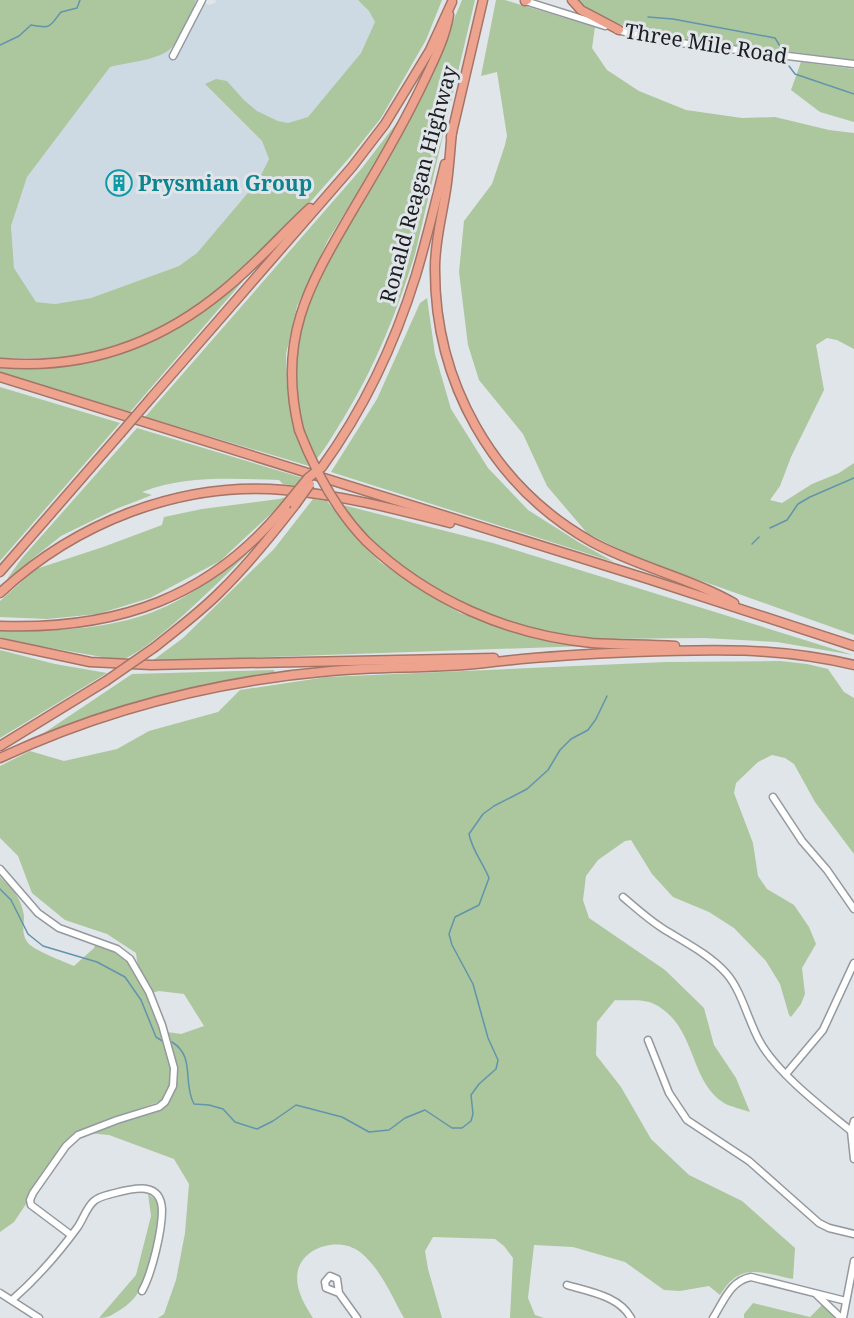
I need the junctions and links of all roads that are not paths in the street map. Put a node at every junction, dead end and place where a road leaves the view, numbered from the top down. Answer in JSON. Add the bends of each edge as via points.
{"nodes":[{"id":1,"x":202,"y":0,"type":"edge"},
{"id":2,"x":572,"y":0,"type":"edge"},
{"id":3,"x":452,"y":1,"type":"edge"},
{"id":4,"x":526,"y":1,"type":"edge"},
{"id":5,"x":482,"y":5,"type":"edge"},
{"id":6,"x":619,"y":30,"type":"junction"},
{"id":7,"x":173,"y":56,"type":"dead end"},
{"id":8,"x":854,"y":64,"type":"edge"},
{"id":9,"x":452,"y":131,"type":"junction"},
{"id":10,"x":341,"y":179,"type":"junction"},
{"id":11,"x":0,"y":363,"type":"edge"},
{"id":12,"x":0,"y":377,"type":"edge"},
{"id":13,"x":291,"y":505,"type":"junction"},
{"id":14,"x":483,"y":528,"type":"junction"},
{"id":15,"x":0,"y":572,"type":"edge"},
{"id":16,"x":0,"y":593,"type":"edge"},
{"id":17,"x":753,"y":614,"type":"junction"},
{"id":18,"x":0,"y":626,"type":"edge"},
{"id":19,"x":0,"y":643,"type":"edge"},
{"id":20,"x":854,"y":646,"type":"edge"},
{"id":21,"x":740,"y":649,"type":"junction"},
{"id":22,"x":509,"y":659,"type":"junction"},
{"id":23,"x":854,"y":665,"type":"edge"},
{"id":24,"x":0,"y":746,"type":"edge"},
{"id":25,"x":0,"y":758,"type":"edge"},
{"id":26,"x":773,"y":797,"type":"dead end"},
{"id":27,"x":0,"y":869,"type":"edge"},
{"id":28,"x":623,"y":897,"type":"dead end"},
{"id":29,"x":854,"y":909,"type":"edge"},
{"id":30,"x":854,"y":963,"type":"edge"},
{"id":31,"x":648,"y":1040,"type":"dead end"},
{"id":32,"x":786,"y":1074,"type":"junction"},
{"id":33,"x":854,"y":1121,"type":"edge"},
{"id":34,"x":852,"y":1131,"type":"junction"},
{"id":35,"x":854,"y":1159,"type":"edge"},
{"id":36,"x":854,"y":1234,"type":"edge"},
{"id":37,"x":71,"y":1235,"type":"junction"},
{"id":38,"x":854,"y":1261,"type":"edge"},
{"id":39,"x":567,"y":1286,"type":"dead end"},
{"id":40,"x":142,"y":1291,"type":"dead end"},
{"id":41,"x":0,"y":1293,"type":"edge"},
{"id":42,"x":339,"y":1293,"type":"dead end"},
{"id":43,"x":817,"y":1294,"type":"junction"},
{"id":44,"x":12,"y":1300,"type":"junction"},
{"id":45,"x":846,"y":1301,"type":"junction"},
{"id":46,"x":39,"y":1318,"type":"edge"},
{"id":47,"x":357,"y":1318,"type":"edge"},
{"id":48,"x":631,"y":1318,"type":"edge"},
{"id":49,"x":713,"y":1318,"type":"edge"},
{"id":50,"x":842,"y":1318,"type":"edge"}],
"edges":[{"from":1,"to":7,"type":"street"},
{"from":2,"to":6,"type":"highway","via":[[581,10]]},
{"from":3,"to":10,"type":"highway","name":"Ronald Reagan Highway","via":[[430,50],[398,105]]},
{"from":3,"to":21,"type":"highway","bridge":true,"via":[[445,34],[416,99],[324,260],[297,322],[292,392],[299,430],[312,463],[348,521],[384,558],[428,589],[489,619],[593,643]]},
{"from":4,"to":6,"type":"street","name":"Three Mile Road"},
{"from":5,"to":9,"type":"highway","name":"Ronald Reagan Highway"},
{"from":6,"to":8,"type":"street","name":"Three Mile Road","via":[[664,41]]},
{"from":9,"to":13,"type":"highway","name":"Ronald Reagan Highway","bridge":true,"via":[[423,252],[399,325],[346,431]]},
{"from":9,"to":17,"type":"highway","via":[[435,264],[437,307],[444,351],[454,381],[483,440],[524,490],[565,525],[608,549]]},
{"from":10,"to":11,"type":"highway","via":[[225,290],[172,327],[136,344],[84,359],[46,364]]},
{"from":10,"to":15,"type":"highway","name":"Ronald Reagan Highway","bridge":true},
{"from":12,"to":14,"type":"highway"},
{"from":13,"to":18,"type":"highway","via":[[223,566],[161,601],[130,613],[79,623]]},
{"from":13,"to":24,"type":"highway","name":"Ronald Reagan Highway","bridge":true,"via":[[254,557],[224,589],[155,647]]},
{"from":14,"to":16,"type":"highway","via":[[281,489],[202,493],[148,506],[98,525],[37,562]]},
{"from":14,"to":17,"type":"highway"},
{"from":17,"to":20,"type":"highway"},
{"from":19,"to":22,"type":"highway","via":[[90,662],[151,665]]},
{"from":21,"to":22,"type":"highway"},
{"from":21,"to":23,"type":"highway","via":[[799,654]]},
{"from":22,"to":25,"type":"highway","via":[[333,670],[221,686],[119,712]]},
{"from":26,"to":29,"type":"street"},
{"from":27,"to":37,"type":"street","via":[[38,913],[59,928],[117,949],[130,959],[149,992],[174,1068],[173,1086],[165,1102],[73,1138],[33,1193],[31,1205]]},
{"from":28,"to":32,"type":"street","via":[[724,971],[760,1043]]},
{"from":30,"to":32,"type":"street","via":[[823,1030]]},
{"from":31,"to":36,"type":"street","via":[[669,1093],[687,1120],[749,1161],[819,1223]]},
{"from":32,"to":34,"type":"street"},
{"from":33,"to":34,"type":"street"},
{"from":34,"to":35,"type":"street"},
{"from":37,"to":40,"type":"street","via":[[93,1201],[141,1187],[153,1192],[161,1203],[161,1224],[148,1281]]},
{"from":37,"to":44,"type":"street"},
{"from":38,"to":45,"type":"street"},
{"from":39,"to":48,"type":"street","via":[[613,1300]]},
{"from":41,"to":44,"type":"street"},
{"from":42,"to":47,"type":"street"},
{"from":43,"to":45,"type":"street"},
{"from":43,"to":49,"type":"street","via":[[751,1277],[730,1290]]},
{"from":43,"to":50,"type":"street"},
{"from":44,"to":46,"type":"street"},
{"from":45,"to":50,"type":"street"}]}
